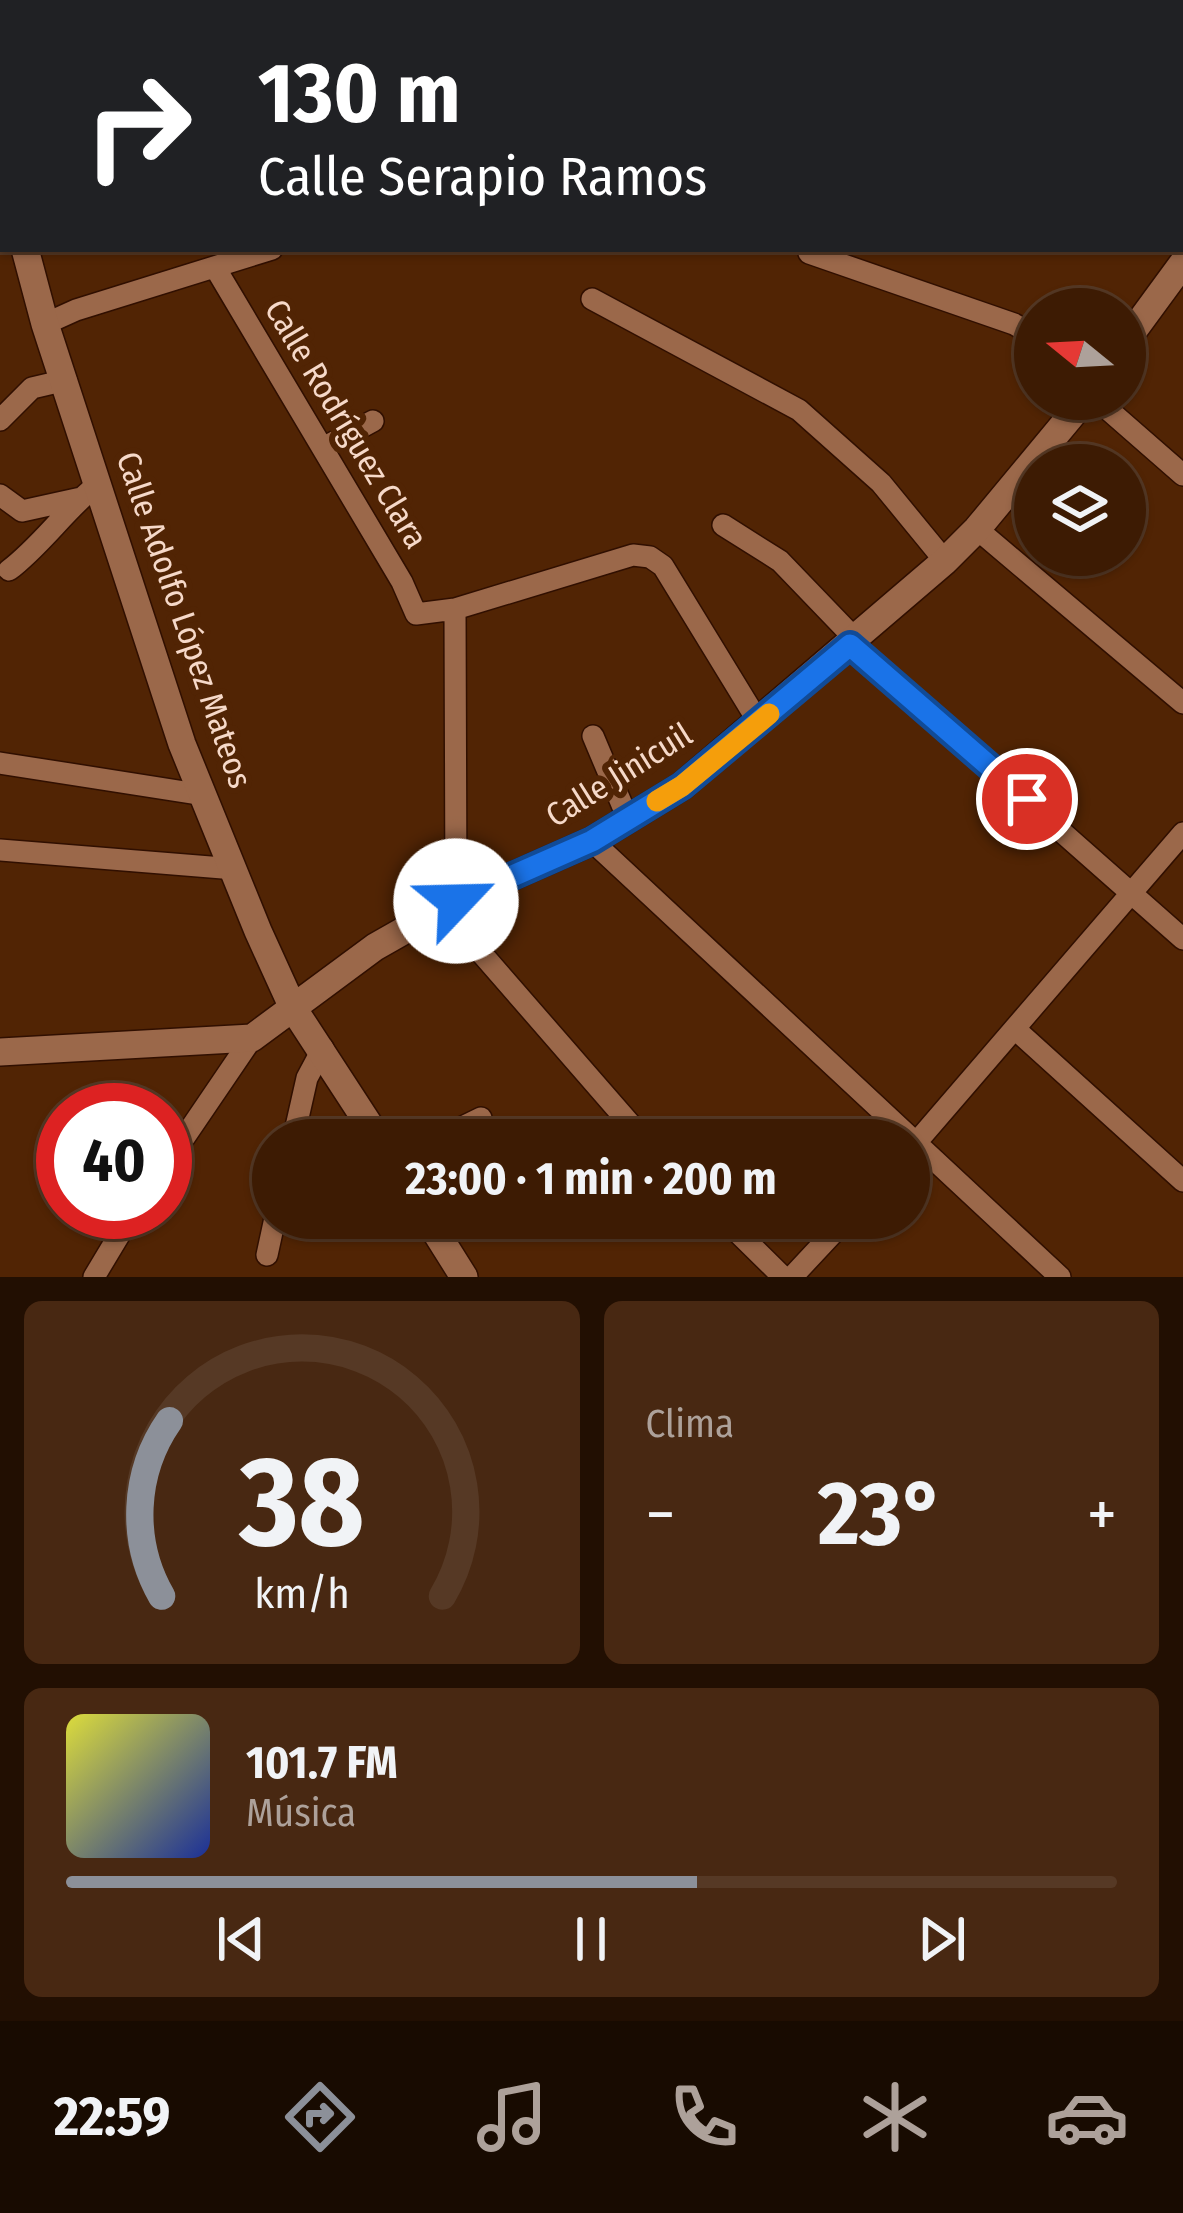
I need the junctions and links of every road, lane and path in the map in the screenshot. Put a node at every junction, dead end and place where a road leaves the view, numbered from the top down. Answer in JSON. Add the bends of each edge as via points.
{"nodes":[{"id":1,"x":26,"y":252,"type":"edge"},
{"id":2,"x":264,"y":252,"type":"edge"},
{"id":3,"x":876,"y":252,"type":"edge"},
{"id":4,"x":809,"y":253,"type":"dead end"},
{"id":5,"x":1183,"y":263,"type":"edge"},
{"id":6,"x":216,"y":269,"type":"junction"},
{"id":7,"x":867,"y":271,"type":"junction"},
{"id":8,"x":592,"y":299,"type":"dead end"},
{"id":9,"x":1146,"y":313,"type":"edge"},
{"id":10,"x":45,"y":324,"type":"junction"},
{"id":11,"x":1014,"y":328,"type":"edge"},
{"id":12,"x":65,"y":380,"type":"junction"},
{"id":13,"x":0,"y":420,"type":"edge"},
{"id":14,"x":1068,"y":420,"type":"edge"},
{"id":15,"x":1120,"y":420,"type":"edge"},
{"id":16,"x":373,"y":421,"type":"dead end"},
{"id":17,"x":323,"y":448,"type":"junction"},
{"id":18,"x":1183,"y":476,"type":"edge"},
{"id":19,"x":90,"y":491,"type":"junction"},
{"id":20,"x":0,"y":495,"type":"edge"},
{"id":21,"x":723,"y":525,"type":"dead end"},
{"id":22,"x":977,"y":529,"type":"junction"},
{"id":23,"x":945,"y":561,"type":"junction"},
{"id":24,"x":9,"y":571,"type":"dead end"},
{"id":25,"x":455,"y":609,"type":"junction"},
{"id":26,"x":853,"y":642,"type":"junction"},
{"id":27,"x":1183,"y":703,"type":"edge"},
{"id":28,"x":759,"y":724,"type":"junction"},
{"id":29,"x":592,"y":736,"type":"dead end"},
{"id":30,"x":0,"y":763,"type":"edge"},
{"id":31,"x":204,"y":795,"type":"junction"},
{"id":32,"x":628,"y":819,"type":"junction"},
{"id":33,"x":1183,"y":833,"type":"edge"},
{"id":34,"x":592,"y":841,"type":"junction"},
{"id":35,"x":0,"y":850,"type":"edge"},
{"id":36,"x":235,"y":869,"type":"junction"},
{"id":37,"x":1133,"y":891,"type":"junction"},
{"id":38,"x":450,"y":905,"type":"junction"},
{"id":39,"x":1183,"y":939,"type":"edge"},
{"id":40,"x":293,"y":1008,"type":"junction"},
{"id":41,"x":1015,"y":1029,"type":"junction"},
{"id":42,"x":252,"y":1038,"type":"junction"},
{"id":43,"x":322,"y":1048,"type":"junction"},
{"id":44,"x":0,"y":1052,"type":"edge"},
{"id":45,"x":298,"y":1119,"type":"edge"},
{"id":46,"x":366,"y":1119,"type":"edge"},
{"id":47,"x":627,"y":1119,"type":"edge"},
{"id":48,"x":885,"y":1119,"type":"edge"},
{"id":49,"x":192,"y":1126,"type":"edge"},
{"id":50,"x":930,"y":1127,"type":"edge"},
{"id":51,"x":930,"y":1160,"type":"edge"},
{"id":52,"x":1183,"y":1181,"type":"edge"},
{"id":53,"x":117,"y":1239,"type":"edge"},
{"id":54,"x":270,"y":1239,"type":"edge"},
{"id":55,"x":440,"y":1239,"type":"edge"},
{"id":56,"x":746,"y":1239,"type":"edge"},
{"id":57,"x":826,"y":1239,"type":"edge"},
{"id":58,"x":267,"y":1255,"type":"dead end"},
{"id":59,"x":94,"y":1277,"type":"edge"},
{"id":60,"x":464,"y":1277,"type":"edge"},
{"id":61,"x":788,"y":1277,"type":"edge"},
{"id":62,"x":1060,"y":1277,"type":"edge"}],
"edges":[{"from":1,"to":10,"type":"street","name":"Calle Adolfo López Mateos"},
{"from":2,"to":6,"type":"street"},
{"from":3,"to":7,"type":"street"},
{"from":4,"to":7,"type":"street"},
{"from":5,"to":9,"type":"street"},
{"from":6,"to":10,"type":"street"},
{"from":6,"to":17,"type":"street","name":"Calle Rodríguez Clara"},
{"from":7,"to":11,"type":"street"},
{"from":8,"to":23,"type":"street","via":[[799,410],[881,483]]},
{"from":10,"to":12,"type":"street","name":"Calle Adolfo López Mateos"},
{"from":12,"to":13,"type":"street","via":[[32,388]]},
{"from":12,"to":19,"type":"street","name":"Calle Adolfo López Mateos"},
{"from":14,"to":22,"type":"street","name":"Calle Jinicuil"},
{"from":15,"to":18,"type":"street"},
{"from":16,"to":17,"type":"street"},
{"from":17,"to":25,"type":"street","name":"Calle Rodríguez Clara","via":[[416,614]]},
{"from":19,"to":20,"type":"street","via":[[22,511]]},
{"from":19,"to":24,"type":"street"},
{"from":19,"to":31,"type":"street","name":"Calle Adolfo López Mateos"},
{"from":21,"to":26,"type":"street","via":[[780,561]]},
{"from":22,"to":23,"type":"street","name":"Calle Jinicuil"},
{"from":22,"to":27,"type":"street"},
{"from":23,"to":26,"type":"street","name":"Calle Jinicuil"},
{"from":25,"to":28,"type":"street","via":[[633,555],[650,557]]},
{"from":25,"to":38,"type":"street"},
{"from":26,"to":28,"type":"street","name":"Calle Jinicuil"},
{"from":26,"to":37,"type":"street"},
{"from":28,"to":32,"type":"street","name":"Calle Jinicuil"},
{"from":29,"to":32,"type":"street"},
{"from":30,"to":31,"type":"street"},
{"from":31,"to":36,"type":"street","name":"Calle Adolfo López Mateos"},
{"from":32,"to":34,"type":"street","name":"Calle Jinicuil"},
{"from":33,"to":37,"type":"street"},
{"from":34,"to":38,"type":"street","name":"Calle Jinicuil"},
{"from":34,"to":48,"type":"street"},
{"from":35,"to":36,"type":"street"},
{"from":36,"to":40,"type":"street","name":"Calle Adolfo López Mateos"},
{"from":37,"to":39,"type":"street"},
{"from":37,"to":41,"type":"street"},
{"from":38,"to":40,"type":"street","name":"Calle Jinicuil","via":[[375,947]]},
{"from":38,"to":47,"type":"street"},
{"from":40,"to":42,"type":"street","name":"Calle Jinicuil"},
{"from":40,"to":43,"type":"street","name":"Calle Adolfo López Mateos"},
{"from":41,"to":50,"type":"street"},
{"from":41,"to":52,"type":"street"},
{"from":42,"to":44,"type":"street"},
{"from":42,"to":49,"type":"street","name":"Calle Jinicuil"},
{"from":43,"to":45,"type":"street"},
{"from":43,"to":46,"type":"street","name":"Calle Adolfo López Mateos"},
{"from":51,"to":62,"type":"street"},
{"from":53,"to":59,"type":"street"},
{"from":54,"to":58,"type":"street"},
{"from":55,"to":60,"type":"street"},
{"from":56,"to":61,"type":"street"},
{"from":57,"to":61,"type":"street"}]}
